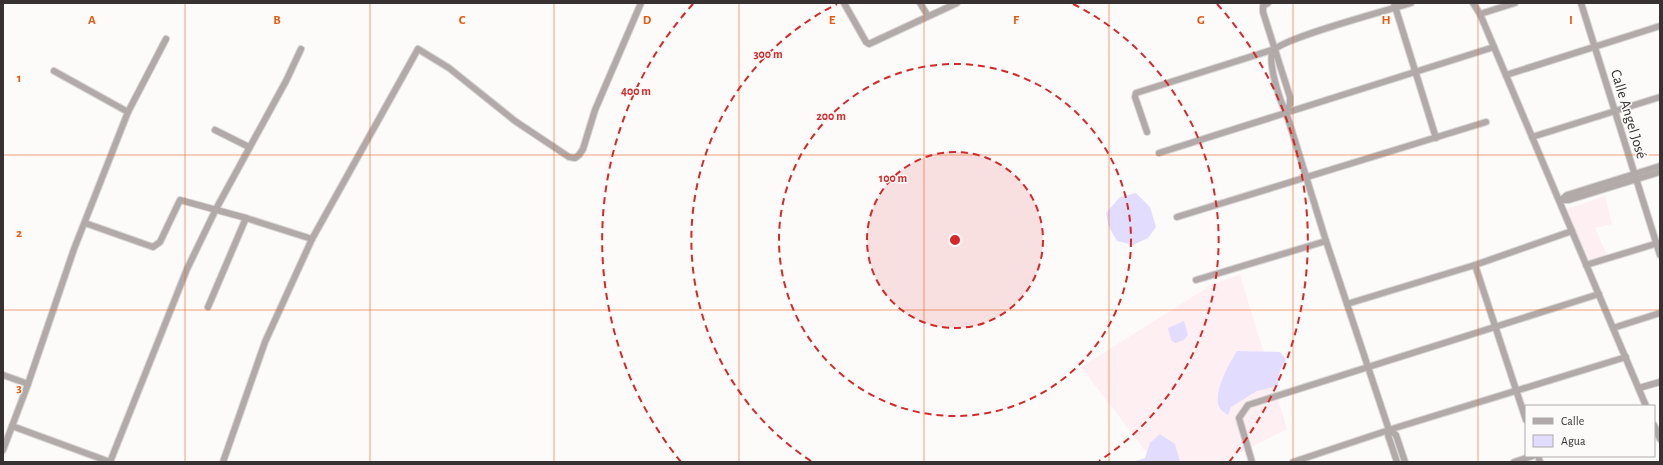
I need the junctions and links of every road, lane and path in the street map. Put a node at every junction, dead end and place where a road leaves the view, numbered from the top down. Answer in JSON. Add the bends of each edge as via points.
{"nodes":[{"id":1,"x":641,"y":3,"type":"edge"},
{"id":2,"x":844,"y":3,"type":"edge"},
{"id":3,"x":920,"y":3,"type":"edge"},
{"id":4,"x":957,"y":3,"type":"edge"},
{"id":5,"x":1268,"y":3,"type":"edge"},
{"id":6,"x":1411,"y":3,"type":"edge"},
{"id":7,"x":1473,"y":3,"type":"edge"},
{"id":8,"x":1514,"y":3,"type":"edge"},
{"id":9,"x":1581,"y":3,"type":"edge"},
{"id":10,"x":1395,"y":5,"type":"edge"},
{"id":11,"x":1480,"y":14,"type":"junction"},
{"id":12,"x":928,"y":16,"type":"junction"},
{"id":13,"x":1660,"y":26,"type":"edge"},
{"id":14,"x":166,"y":39,"type":"dead end"},
{"id":15,"x":1595,"y":46,"type":"junction"},
{"id":16,"x":1494,"y":47,"type":"junction"},
{"id":17,"x":302,"y":49,"type":"dead end"},
{"id":18,"x":1275,"y":49,"type":"junction"},
{"id":19,"x":54,"y":71,"type":"dead end"},
{"id":20,"x":1415,"y":72,"type":"junction"},
{"id":21,"x":1506,"y":75,"type":"junction"},
{"id":22,"x":1660,"y":97,"type":"edge"},
{"id":23,"x":1615,"y":111,"type":"junction"},
{"id":24,"x":128,"y":112,"type":"junction"},
{"id":25,"x":1286,"y":112,"type":"junction"},
{"id":26,"x":1486,"y":122,"type":"dead end"},
{"id":27,"x":215,"y":130,"type":"dead end"},
{"id":28,"x":1147,"y":132,"type":"dead end"},
{"id":29,"x":1532,"y":137,"type":"junction"},
{"id":30,"x":1436,"y":138,"type":"junction"},
{"id":31,"x":249,"y":147,"type":"junction"},
{"id":32,"x":1159,"y":153,"type":"dead end"},
{"id":33,"x":1660,"y":166,"type":"edge"},
{"id":34,"x":1660,"y":172,"type":"edge"},
{"id":35,"x":1635,"y":176,"type":"junction"},
{"id":36,"x":1307,"y":177,"type":"junction"},
{"id":37,"x":1560,"y":200,"type":"junction"},
{"id":38,"x":216,"y":209,"type":"junction"},
{"id":39,"x":1177,"y":217,"type":"dead end"},
{"id":40,"x":246,"y":218,"type":"junction"},
{"id":41,"x":84,"y":223,"type":"junction"},
{"id":42,"x":1572,"y":231,"type":"junction"},
{"id":43,"x":312,"y":239,"type":"junction"},
{"id":44,"x":1326,"y":241,"type":"junction"},
{"id":45,"x":1658,"y":243,"type":"edge"},
{"id":46,"x":1660,"y":255,"type":"edge"},
{"id":47,"x":1475,"y":265,"type":"junction"},
{"id":48,"x":1586,"y":265,"type":"junction"},
{"id":49,"x":1196,"y":280,"type":"dead end"},
{"id":50,"x":1599,"y":294,"type":"junction"},
{"id":51,"x":1347,"y":304,"type":"junction"},
{"id":52,"x":208,"y":307,"type":"dead end"},
{"id":53,"x":1660,"y":313,"type":"edge"},
{"id":54,"x":1495,"y":327,"type":"junction"},
{"id":55,"x":1613,"y":328,"type":"junction"},
{"id":56,"x":1626,"y":357,"type":"junction"},
{"id":57,"x":1367,"y":367,"type":"junction"},
{"id":58,"x":3,"y":375,"type":"edge"},
{"id":59,"x":1660,"y":382,"type":"edge"},
{"id":60,"x":28,"y":384,"type":"junction"},
{"id":61,"x":1639,"y":388,"type":"junction"},
{"id":62,"x":1516,"y":391,"type":"junction"},
{"id":63,"x":1646,"y":405,"type":"edge"},
{"id":64,"x":1525,"y":417,"type":"edge"},
{"id":65,"x":12,"y":426,"type":"junction"},
{"id":66,"x":1655,"y":427,"type":"edge"},
{"id":67,"x":1389,"y":430,"type":"junction"},
{"id":68,"x":1660,"y":439,"type":"edge"},
{"id":69,"x":3,"y":450,"type":"edge"},
{"id":70,"x":1530,"y":457,"type":"edge"},
{"id":71,"x":110,"y":462,"type":"edge"},
{"id":72,"x":223,"y":462,"type":"edge"},
{"id":73,"x":1252,"y":462,"type":"edge"},
{"id":74,"x":1293,"y":462,"type":"edge"},
{"id":75,"x":1396,"y":462,"type":"edge"},
{"id":76,"x":1405,"y":462,"type":"edge"},
{"id":77,"x":1514,"y":462,"type":"edge"}],
"edges":[{"from":1,"to":43,"type":"street","via":[[595,110],[583,149],[575,158],[569,157],[515,121],[449,68],[418,50]]},
{"from":2,"to":12,"type":"street","via":[[869,44]]},
{"from":3,"to":12,"type":"street"},
{"from":4,"to":12,"type":"street"},
{"from":5,"to":18,"type":"street","via":[[1263,6],[1263,12]]},
{"from":6,"to":10,"type":"street"},
{"from":7,"to":11,"type":"street"},
{"from":8,"to":11,"type":"street"},
{"from":9,"to":15,"type":"street","name":"Calle Angel José"},
{"from":10,"to":18,"type":"street"},
{"from":10,"to":20,"type":"street"},
{"from":11,"to":16,"type":"street"},
{"from":13,"to":15,"type":"street"},
{"from":14,"to":24,"type":"street"},
{"from":15,"to":21,"type":"street"},
{"from":15,"to":23,"type":"street","name":"Calle Angel José"},
{"from":16,"to":20,"type":"street"},
{"from":16,"to":21,"type":"street"},
{"from":17,"to":31,"type":"street"},
{"from":18,"to":25,"type":"street","via":[[1290,97]]},
{"from":18,"to":25,"type":"street","via":[[1270,62]]},
{"from":18,"to":28,"type":"street","via":[[1136,93]]},
{"from":19,"to":24,"type":"street"},
{"from":20,"to":25,"type":"street"},
{"from":20,"to":30,"type":"street"},
{"from":21,"to":29,"type":"street"},
{"from":22,"to":23,"type":"street"},
{"from":23,"to":29,"type":"street"},
{"from":23,"to":35,"type":"street","name":"Calle Angel José"},
{"from":24,"to":41,"type":"street"},
{"from":25,"to":32,"type":"street"},
{"from":25,"to":36,"type":"street"},
{"from":26,"to":30,"type":"street"},
{"from":27,"to":31,"type":"street"},
{"from":29,"to":37,"type":"street"},
{"from":30,"to":36,"type":"street"},
{"from":31,"to":38,"type":"street"},
{"from":33,"to":35,"type":"street"},
{"from":34,"to":35,"type":"street"},
{"from":35,"to":37,"type":"street","via":[[1569,200]]},
{"from":35,"to":45,"type":"street","name":"Calle Angel José"},
{"from":36,"to":39,"type":"street"},
{"from":36,"to":44,"type":"street"},
{"from":37,"to":42,"type":"street"},
{"from":38,"to":40,"type":"street"},
{"from":38,"to":41,"type":"street","via":[[180,200],[160,242],[153,247]]},
{"from":38,"to":71,"type":"street","via":[[187,269]]},
{"from":40,"to":43,"type":"street"},
{"from":40,"to":52,"type":"street"},
{"from":41,"to":60,"type":"street"},
{"from":42,"to":47,"type":"street"},
{"from":42,"to":48,"type":"street"},
{"from":43,"to":72,"type":"street","via":[[265,342]]},
{"from":44,"to":49,"type":"street"},
{"from":44,"to":51,"type":"street"},
{"from":45,"to":46,"type":"street","name":"Calle Angel José"},
{"from":45,"to":48,"type":"street"},
{"from":47,"to":51,"type":"street"},
{"from":47,"to":54,"type":"street"},
{"from":48,"to":50,"type":"street"},
{"from":50,"to":54,"type":"street"},
{"from":50,"to":55,"type":"street"},
{"from":51,"to":57,"type":"street"},
{"from":53,"to":55,"type":"street"},
{"from":54,"to":57,"type":"street"},
{"from":54,"to":62,"type":"street"},
{"from":55,"to":56,"type":"street"},
{"from":56,"to":61,"type":"street"},
{"from":56,"to":62,"type":"street"},
{"from":57,"to":67,"type":"street"},
{"from":57,"to":73,"type":"street","via":[[1248,405],[1239,418]]},
{"from":58,"to":60,"type":"street"},
{"from":59,"to":61,"type":"street"},
{"from":60,"to":65,"type":"street"},
{"from":61,"to":63,"type":"street"},
{"from":62,"to":64,"type":"street"},
{"from":62,"to":67,"type":"street"},
{"from":65,"to":69,"type":"street"},
{"from":65,"to":71,"type":"street"},
{"from":66,"to":68,"type":"street"},
{"from":67,"to":74,"type":"street"},
{"from":67,"to":75,"type":"street","via":[[1388,435]]},
{"from":67,"to":76,"type":"street","via":[[1396,435]]},
{"from":70,"to":77,"type":"street"}]}
